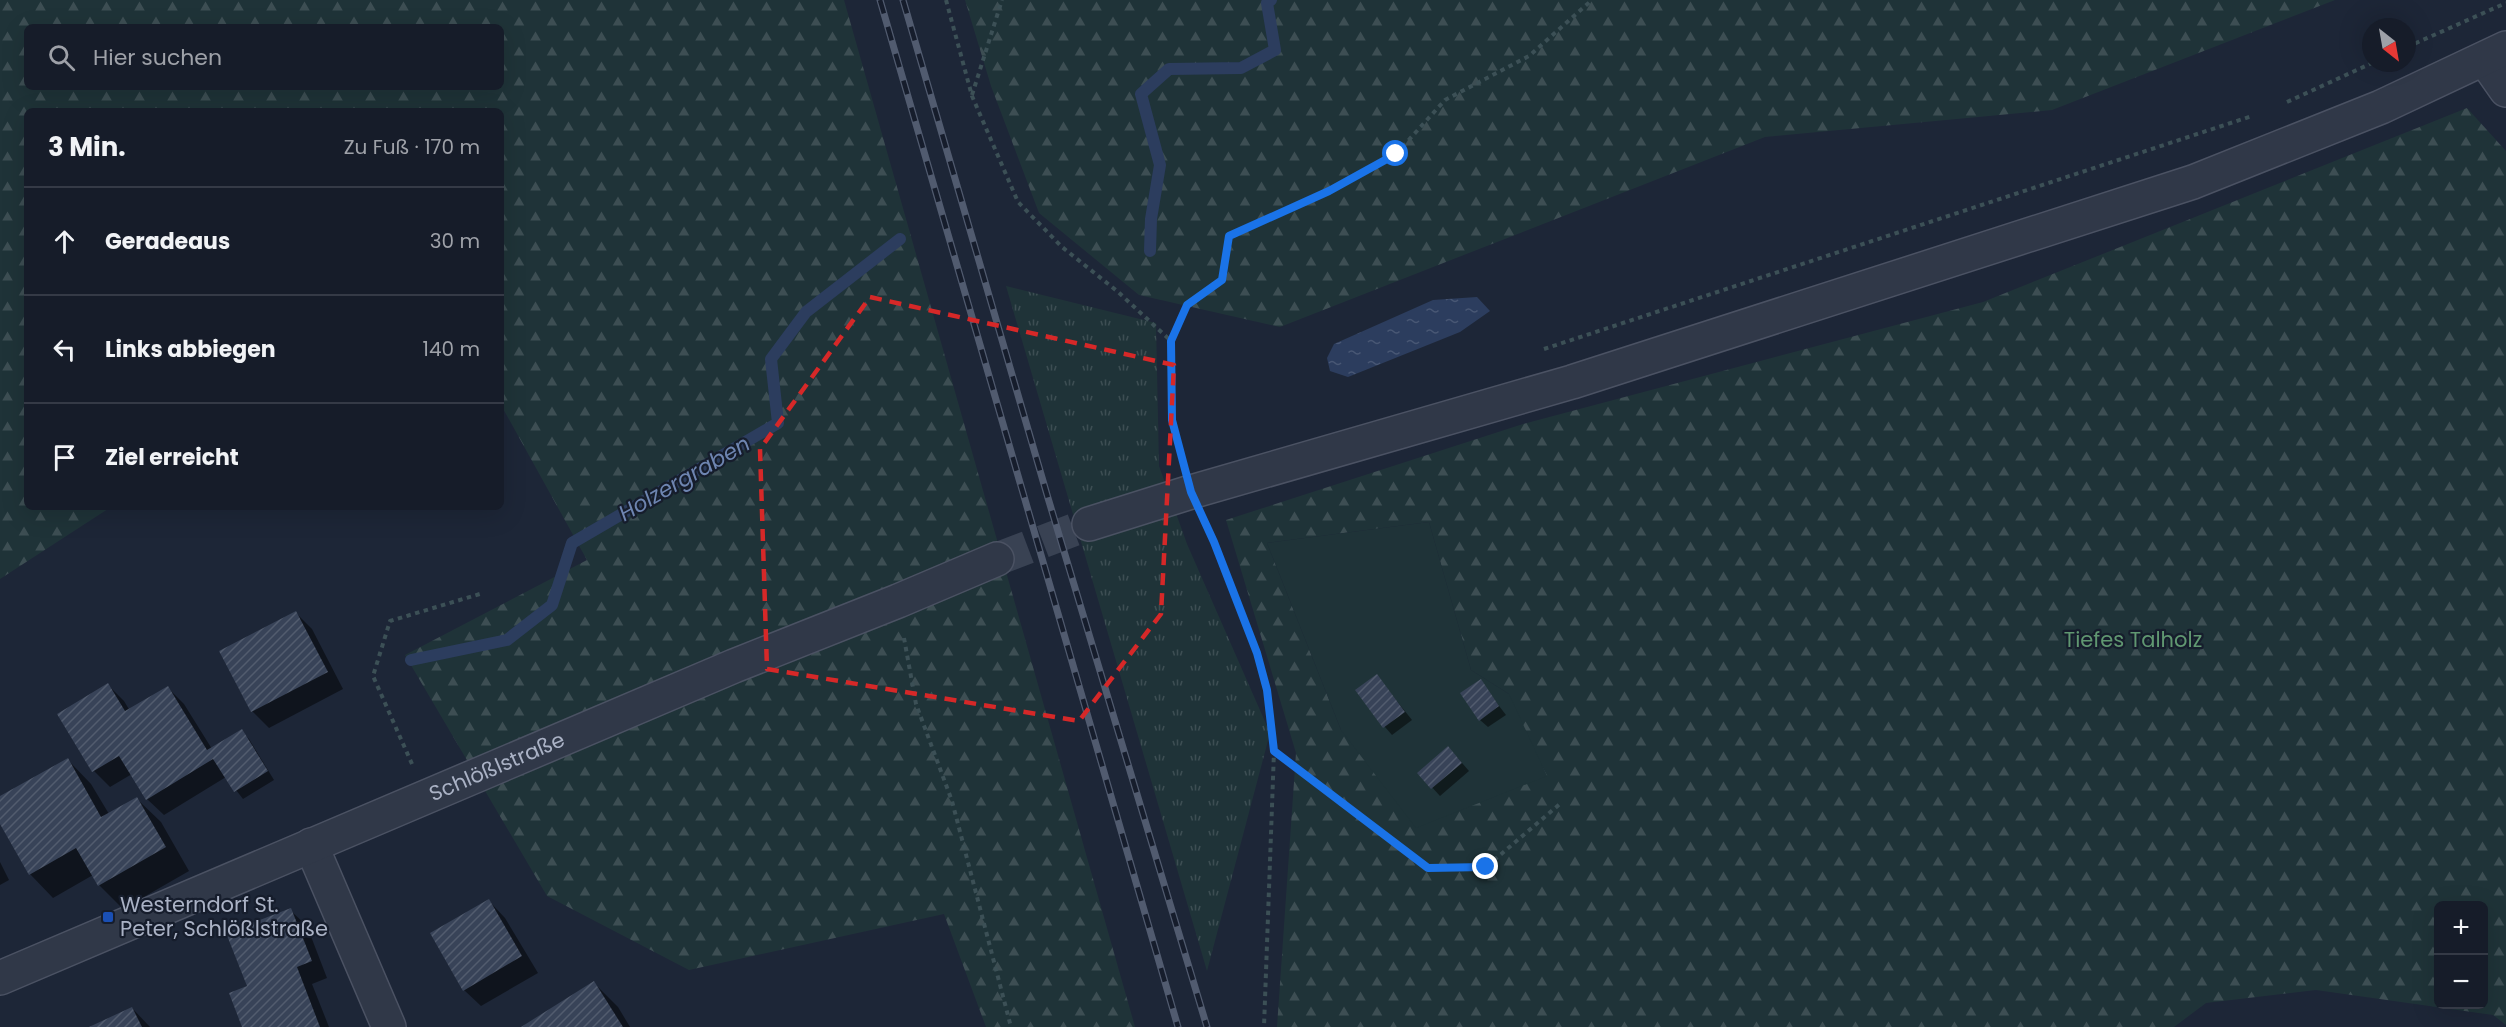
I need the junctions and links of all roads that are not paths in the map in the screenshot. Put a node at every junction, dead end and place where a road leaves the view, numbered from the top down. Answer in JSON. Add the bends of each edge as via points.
{"nodes":[{"id":1,"x":2495,"y":54,"type":"edge"},
{"id":2,"x":2506,"y":90,"type":"edge"},
{"id":3,"x":1089,"y":524,"type":"tunnel mouth"},
{"id":4,"x":997,"y":559,"type":"tunnel mouth"},
{"id":5,"x":311,"y":845,"type":"junction"},
{"id":6,"x":0,"y":978,"type":"edge"},
{"id":7,"x":389,"y":1027,"type":"edge"}],
"edges":[{"from":1,"to":2,"type":"street"},
{"from":1,"to":3,"type":"street","via":[[2381,107],[2193,182],[1583,378]]},
{"from":4,"to":5,"type":"street","name":"Schlößlstraße"},
{"from":5,"to":6,"type":"street","name":"Schlößlstraße"},
{"from":5,"to":7,"type":"street"}]}
